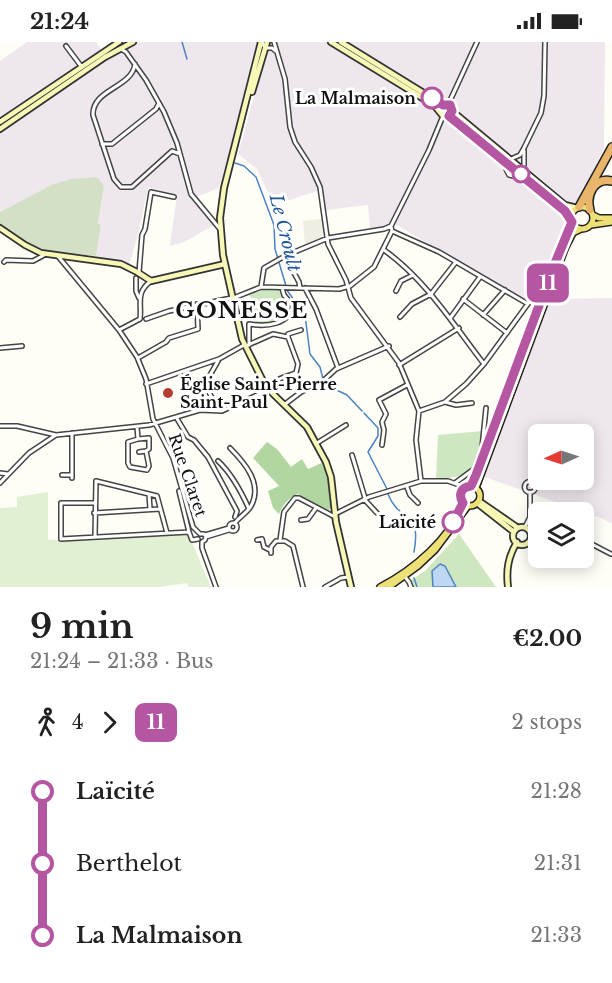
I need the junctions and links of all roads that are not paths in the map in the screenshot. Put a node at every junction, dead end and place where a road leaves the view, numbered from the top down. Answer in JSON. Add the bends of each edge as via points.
{"nodes":[{"id":1,"x":118,"y":42,"type":"edge"},
{"id":2,"x":261,"y":42,"type":"edge"},
{"id":3,"x":267,"y":42,"type":"edge"},
{"id":4,"x":274,"y":42,"type":"edge"},
{"id":5,"x":477,"y":42,"type":"edge"},
{"id":6,"x":545,"y":42,"type":"edge"},
{"id":7,"x":130,"y":43,"type":"edge"},
{"id":8,"x":337,"y":43,"type":"edge"},
{"id":9,"x":66,"y":46,"type":"dead end"},
{"id":10,"x":265,"y":48,"type":"junction"},
{"id":11,"x":119,"y":49,"type":"junction"},
{"id":12,"x":126,"y":52,"type":"junction"},
{"id":13,"x":278,"y":53,"type":"junction"},
{"id":14,"x":135,"y":64,"type":"junction"},
{"id":15,"x":81,"y":66,"type":"junction"},
{"id":16,"x":133,"y":73,"type":"junction"},
{"id":17,"x":146,"y":80,"type":"junction"},
{"id":18,"x":159,"y":102,"type":"junction"},
{"id":19,"x":443,"y":106,"type":"junction"},
{"id":20,"x":245,"y":111,"type":"junction"},
{"id":21,"x":448,"y":115,"type":"junction"},
{"id":22,"x":0,"y":122,"type":"edge"},
{"id":23,"x":0,"y":129,"type":"edge"},
{"id":24,"x":102,"y":144,"type":"junction"},
{"id":25,"x":177,"y":144,"type":"junction"},
{"id":26,"x":612,"y":147,"type":"edge"},
{"id":27,"x":524,"y":148,"type":"junction"},
{"id":28,"x":172,"y":151,"type":"junction"},
{"id":29,"x":180,"y":154,"type":"junction"},
{"id":30,"x":509,"y":161,"type":"junction"},
{"id":31,"x":522,"y":172,"type":"junction"},
{"id":32,"x":612,"y":181,"type":"edge"},
{"id":33,"x":174,"y":197,"type":"dead end"},
{"id":34,"x":578,"y":208,"type":"junction"},
{"id":35,"x":592,"y":212,"type":"junction"},
{"id":36,"x":220,"y":218,"type":"junction"},
{"id":37,"x":572,"y":220,"type":"junction"},
{"id":38,"x":612,"y":220,"type":"edge"},
{"id":39,"x":215,"y":222,"type":"junction"},
{"id":40,"x":391,"y":226,"type":"junction"},
{"id":41,"x":590,"y":226,"type":"junction"},
{"id":42,"x":0,"y":228,"type":"edge"},
{"id":43,"x":581,"y":229,"type":"junction"},
{"id":44,"x":220,"y":231,"type":"junction"},
{"id":45,"x":392,"y":231,"type":"junction"},
{"id":46,"x":328,"y":238,"type":"junction"},
{"id":47,"x":384,"y":250,"type":"junction"},
{"id":48,"x":46,"y":254,"type":"junction"},
{"id":49,"x":56,"y":255,"type":"junction"},
{"id":50,"x":65,"y":256,"type":"junction"},
{"id":51,"x":285,"y":256,"type":"junction"},
{"id":52,"x":4,"y":262,"type":"dead end"},
{"id":53,"x":62,"y":262,"type":"junction"},
{"id":54,"x":224,"y":262,"type":"junction"},
{"id":55,"x":456,"y":262,"type":"junction"},
{"id":56,"x":137,"y":275,"type":"junction"},
{"id":57,"x":413,"y":275,"type":"junction"},
{"id":58,"x":480,"y":277,"type":"junction"},
{"id":59,"x":151,"y":281,"type":"junction"},
{"id":60,"x":261,"y":287,"type":"junction"},
{"id":61,"x":348,"y":287,"type":"junction"},
{"id":62,"x":543,"y":287,"type":"junction"},
{"id":63,"x":282,"y":288,"type":"junction"},
{"id":64,"x":302,"y":288,"type":"junction"},
{"id":65,"x":505,"y":290,"type":"junction"},
{"id":66,"x":396,"y":291,"type":"dead end"},
{"id":67,"x":431,"y":294,"type":"junction"},
{"id":68,"x":232,"y":297,"type":"junction"},
{"id":69,"x":139,"y":298,"type":"junction"},
{"id":70,"x":463,"y":299,"type":"junction"},
{"id":71,"x":197,"y":304,"type":"junction"},
{"id":72,"x":528,"y":304,"type":"junction"},
{"id":73,"x":483,"y":315,"type":"junction"},
{"id":74,"x":451,"y":316,"type":"junction"},
{"id":75,"x":400,"y":317,"type":"dead end"},
{"id":76,"x":146,"y":319,"type":"dead end"},
{"id":77,"x":277,"y":323,"type":"junction"},
{"id":78,"x":459,"y":328,"type":"junction"},
{"id":79,"x":119,"y":330,"type":"junction"},
{"id":80,"x":301,"y":330,"type":"dead end"},
{"id":81,"x":507,"y":333,"type":"junction"},
{"id":82,"x":274,"y":334,"type":"junction"},
{"id":83,"x":288,"y":337,"type":"junction"},
{"id":84,"x":248,"y":344,"type":"junction"},
{"id":85,"x":22,"y":346,"type":"dead end"},
{"id":86,"x":388,"y":346,"type":"junction"},
{"id":87,"x":0,"y":348,"type":"edge"},
{"id":88,"x":138,"y":358,"type":"junction"},
{"id":89,"x":219,"y":359,"type":"junction"},
{"id":90,"x":399,"y":364,"type":"junction"},
{"id":91,"x":484,"y":364,"type":"junction"},
{"id":92,"x":338,"y":368,"type":"junction"},
{"id":93,"x":296,"y":373,"type":"junction"},
{"id":94,"x":517,"y":374,"type":"junction"},
{"id":95,"x":146,"y":384,"type":"junction"},
{"id":96,"x":407,"y":385,"type":"junction"},
{"id":97,"x":267,"y":388,"type":"junction"},
{"id":98,"x":302,"y":391,"type":"junction"},
{"id":99,"x":445,"y":402,"type":"junction"},
{"id":100,"x":472,"y":403,"type":"dead end"},
{"id":101,"x":284,"y":405,"type":"junction"},
{"id":102,"x":486,"y":408,"type":"dead end"},
{"id":103,"x":218,"y":410,"type":"junction"},
{"id":104,"x":419,"y":411,"type":"junction"},
{"id":105,"x":176,"y":417,"type":"junction"},
{"id":106,"x":156,"y":424,"type":"junction"},
{"id":107,"x":346,"y":425,"type":"dead end"},
{"id":108,"x":0,"y":426,"type":"edge"},
{"id":109,"x":137,"y":427,"type":"junction"},
{"id":110,"x":72,"y":433,"type":"junction"},
{"id":111,"x":56,"y":435,"type":"junction"},
{"id":112,"x":138,"y":439,"type":"junction"},
{"id":113,"x":317,"y":443,"type":"junction"},
{"id":114,"x":382,"y":445,"type":"dead end"},
{"id":115,"x":230,"y":448,"type":"dead end"},
{"id":116,"x":146,"y":451,"type":"junction"},
{"id":117,"x":139,"y":452,"type":"dead end"},
{"id":118,"x":352,"y":455,"type":"dead end"},
{"id":119,"x":218,"y":461,"type":"dead end"},
{"id":120,"x":0,"y":472,"type":"edge"},
{"id":121,"x":8,"y":474,"type":"junction"},
{"id":122,"x":62,"y":475,"type":"dead end"},
{"id":123,"x":1,"y":480,"type":"edge"},
{"id":124,"x":424,"y":480,"type":"junction"},
{"id":125,"x":456,"y":483,"type":"junction"},
{"id":126,"x":407,"y":487,"type":"junction"},
{"id":127,"x":468,"y":488,"type":"junction"},
{"id":128,"x":179,"y":491,"type":"dead end"},
{"id":129,"x":530,"y":492,"type":"dead end"},
{"id":130,"x":149,"y":494,"type":"junction"},
{"id":131,"x":365,"y":498,"type":"junction"},
{"id":132,"x":478,"y":502,"type":"junction"},
{"id":133,"x":94,"y":503,"type":"junction"},
{"id":134,"x":418,"y":503,"type":"dead end"},
{"id":135,"x":310,"y":505,"type":"junction"},
{"id":136,"x":465,"y":505,"type":"junction"},
{"id":137,"x":316,"y":508,"type":"junction"},
{"id":138,"x":150,"y":509,"type":"junction"},
{"id":139,"x":160,"y":509,"type":"junction"},
{"id":140,"x":249,"y":509,"type":"junction"},
{"id":141,"x":94,"y":513,"type":"junction"},
{"id":142,"x":312,"y":513,"type":"junction"},
{"id":143,"x":377,"y":513,"type":"dead end"},
{"id":144,"x":335,"y":514,"type":"junction"},
{"id":145,"x":236,"y":517,"type":"dead end"},
{"id":146,"x":301,"y":520,"type":"dead end"},
{"id":147,"x":235,"y":523,"type":"junction"},
{"id":148,"x":525,"y":527,"type":"junction"},
{"id":149,"x":229,"y":529,"type":"junction"},
{"id":150,"x":516,"y":530,"type":"junction"},
{"id":151,"x":528,"y":530,"type":"edge"},
{"id":152,"x":189,"y":532,"type":"junction"},
{"id":153,"x":167,"y":533,"type":"junction"},
{"id":154,"x":200,"y":534,"type":"junction"},
{"id":155,"x":206,"y":536,"type":"junction"},
{"id":156,"x":95,"y":537,"type":"junction"},
{"id":157,"x":198,"y":539,"type":"junction"},
{"id":158,"x":257,"y":540,"type":"dead end"},
{"id":159,"x":280,"y":540,"type":"junction"},
{"id":160,"x":202,"y":542,"type":"junction"},
{"id":161,"x":517,"y":542,"type":"junction"},
{"id":162,"x":528,"y":542,"type":"edge"},
{"id":163,"x":594,"y":545,"type":"edge"},
{"id":164,"x":611,"y":554,"type":"edge"},
{"id":165,"x":405,"y":577,"type":"junction"},
{"id":166,"x":348,"y":578,"type":"junction"},
{"id":167,"x":216,"y":587,"type":"edge"},
{"id":168,"x":303,"y":587,"type":"edge"},
{"id":169,"x":325,"y":587,"type":"edge"},
{"id":170,"x":349,"y":587,"type":"edge"},
{"id":171,"x":380,"y":587,"type":"edge"},
{"id":172,"x":389,"y":587,"type":"edge"},
{"id":173,"x":411,"y":587,"type":"edge"},
{"id":174,"x":508,"y":587,"type":"edge"}],
"edges":[{"from":1,"to":15,"type":"street"},
{"from":2,"to":10,"type":"street"},
{"from":2,"to":20,"type":"street"},
{"from":3,"to":10,"type":"street"},
{"from":4,"to":13,"type":"street"},
{"from":5,"to":19,"type":"street"},
{"from":6,"to":27,"type":"street","via":[[544,104]]},
{"from":7,"to":11,"type":"street"},
{"from":7,"to":12,"type":"street"},
{"from":8,"to":19,"type":"street"},
{"from":9,"to":15,"type":"street"},
{"from":10,"to":13,"type":"street"},
{"from":10,"to":20,"type":"street"},
{"from":11,"to":12,"type":"street"},
{"from":11,"to":23,"type":"street"},
{"from":12,"to":14,"type":"street"},
{"from":13,"to":46,"type":"street","via":[[290,127],[317,180]]},
{"from":14,"to":16,"type":"street"},
{"from":14,"to":17,"type":"street"},
{"from":15,"to":22,"type":"street"},
{"from":16,"to":17,"type":"street"},
{"from":16,"to":24,"type":"street","via":[[93,106]]},
{"from":17,"to":18,"type":"street"},
{"from":18,"to":24,"type":"street","via":[[156,109],[112,144]]},
{"from":18,"to":25,"type":"street"},
{"from":19,"to":21,"type":"street"},
{"from":19,"to":21,"type":"street"},
{"from":20,"to":36,"type":"street"},
{"from":21,"to":30,"type":"street"},
{"from":21,"to":40,"type":"street"},
{"from":24,"to":28,"type":"street","via":[[116,184],[123,187],[132,187]]},
{"from":25,"to":28,"type":"street"},
{"from":25,"to":29,"type":"street"},
{"from":26,"to":34,"type":"highway"},
{"from":27,"to":30,"type":"street"},
{"from":27,"to":31,"type":"street"},
{"from":28,"to":29,"type":"street"},
{"from":29,"to":39,"type":"street","via":[[191,194]]},
{"from":30,"to":31,"type":"street"},
{"from":30,"to":31,"type":"street","via":[[509,175]]},
{"from":31,"to":34,"type":"street","via":[[565,205]]},
{"from":31,"to":37,"type":"street"},
{"from":32,"to":35,"type":"highway","via":[[602,181],[593,187],[589,199]]},
{"from":33,"to":56,"type":"street","via":[[151,192]]},
{"from":34,"to":35,"type":"main road"},
{"from":34,"to":37,"type":"main road"},
{"from":35,"to":38,"type":"main road","via":[[599,219]]},
{"from":35,"to":41,"type":"main road"},
{"from":36,"to":39,"type":"street"},
{"from":36,"to":44,"type":"street"},
{"from":37,"to":43,"type":"main road"},
{"from":37,"to":62,"type":"main road"},
{"from":38,"to":41,"type":"main road"},
{"from":39,"to":44,"type":"street"},
{"from":40,"to":45,"type":"street"},
{"from":40,"to":46,"type":"street"},
{"from":41,"to":43,"type":"main road"},
{"from":42,"to":48,"type":"street"},
{"from":43,"to":94,"type":"main road","via":[[573,233],[565,249]]},
{"from":44,"to":54,"type":"street"},
{"from":45,"to":47,"type":"street"},
{"from":45,"to":55,"type":"street"},
{"from":46,"to":51,"type":"street"},
{"from":46,"to":61,"type":"street"},
{"from":47,"to":57,"type":"street"},
{"from":47,"to":61,"type":"street","via":[[374,267]]},
{"from":48,"to":49,"type":"street"},
{"from":48,"to":52,"type":"street","via":[[33,261]]},
{"from":49,"to":50,"type":"street"},
{"from":49,"to":53,"type":"street","name":"Rue Claret"},
{"from":50,"to":53,"type":"street"},
{"from":50,"to":56,"type":"street","via":[[121,264]]},
{"from":51,"to":60,"type":"street","via":[[264,268]]},
{"from":51,"to":64,"type":"street"},
{"from":53,"to":79,"type":"street","name":"Rue Claret"},
{"from":54,"to":59,"type":"street"},
{"from":54,"to":68,"type":"street"},
{"from":55,"to":58,"type":"street"},
{"from":55,"to":67,"type":"street"},
{"from":56,"to":59,"type":"street"},
{"from":56,"to":69,"type":"street"},
{"from":57,"to":66,"type":"street","via":[[401,281]]},
{"from":57,"to":67,"type":"street"},
{"from":58,"to":65,"type":"street"},
{"from":58,"to":70,"type":"street"},
{"from":59,"to":69,"type":"street"},
{"from":60,"to":63,"type":"street"},
{"from":60,"to":68,"type":"street"},
{"from":61,"to":64,"type":"street"},
{"from":61,"to":86,"type":"street","via":[[356,306]]},
{"from":62,"to":72,"type":"street"},
{"from":62,"to":94,"type":"main road"},
{"from":63,"to":64,"type":"street"},
{"from":63,"to":77,"type":"street","via":[[293,307]]},
{"from":64,"to":92,"type":"street","via":[[316,309]]},
{"from":65,"to":72,"type":"street"},
{"from":65,"to":73,"type":"street"},
{"from":67,"to":74,"type":"street"},
{"from":67,"to":75,"type":"street","via":[[412,304]]},
{"from":68,"to":71,"type":"street"},
{"from":68,"to":84,"type":"street"},
{"from":69,"to":79,"type":"street","via":[[140,319]]},
{"from":70,"to":73,"type":"street"},
{"from":70,"to":74,"type":"street"},
{"from":71,"to":76,"type":"street"},
{"from":71,"to":88,"type":"street","via":[[198,329],[169,338]]},
{"from":72,"to":81,"type":"street"},
{"from":73,"to":81,"type":"street"},
{"from":74,"to":78,"type":"street"},
{"from":77,"to":82,"type":"street"},
{"from":77,"to":84,"type":"street","via":[[249,324]]},
{"from":78,"to":90,"type":"street"},
{"from":78,"to":91,"type":"street"},
{"from":79,"to":88,"type":"street","name":"Rue Claret"},
{"from":80,"to":83,"type":"street"},
{"from":81,"to":91,"type":"street"},
{"from":82,"to":83,"type":"street"},
{"from":82,"to":84,"type":"street"},
{"from":83,"to":93,"type":"street","via":[[298,364]]},
{"from":84,"to":89,"type":"street"},
{"from":84,"to":97,"type":"street"},
{"from":85,"to":87,"type":"street"},
{"from":86,"to":90,"type":"street"},
{"from":86,"to":92,"type":"street"},
{"from":88,"to":95,"type":"street","name":"Rue Claret"},
{"from":89,"to":95,"type":"street"},
{"from":89,"to":103,"type":"street","via":[[205,384]]},
{"from":90,"to":96,"type":"street"},
{"from":91,"to":99,"type":"street"},
{"from":92,"to":98,"type":"street"},
{"from":93,"to":97,"type":"street"},
{"from":93,"to":98,"type":"street"},
{"from":94,"to":127,"type":"main road"},
{"from":95,"to":106,"type":"street","name":"Rue Claret"},
{"from":96,"to":104,"type":"street"},
{"from":96,"to":114,"type":"street","via":[[379,400],[386,414]]},
{"from":97,"to":101,"type":"street"},
{"from":97,"to":103,"type":"street","via":[[235,406]]},
{"from":98,"to":101,"type":"street"},
{"from":99,"to":100,"type":"street"},
{"from":99,"to":104,"type":"street"},
{"from":101,"to":113,"type":"street"},
{"from":102,"to":125,"type":"street","via":[[482,448],[474,469]]},
{"from":103,"to":105,"type":"street"},
{"from":104,"to":124,"type":"street","via":[[416,440]]},
{"from":105,"to":106,"type":"street"},
{"from":105,"to":145,"type":"street","via":[[188,437],[208,457],[237,511]]},
{"from":106,"to":109,"type":"street"},
{"from":106,"to":154,"type":"street","name":"Rue Claret","via":[[172,458],[193,527]]},
{"from":107,"to":113,"type":"street"},
{"from":108,"to":111,"type":"street"},
{"from":109,"to":110,"type":"street"},
{"from":109,"to":112,"type":"street"},
{"from":110,"to":111,"type":"street"},
{"from":110,"to":122,"type":"street","via":[[72,477]]},
{"from":111,"to":121,"type":"street","via":[[29,453]]},
{"from":112,"to":116,"type":"street","via":[[149,438]]},
{"from":112,"to":116,"type":"street","via":[[128,442],[130,467],[147,470]]},
{"from":113,"to":144,"type":"street","via":[[332,477]]},
{"from":115,"to":140,"type":"street","via":[[246,464],[254,485]]},
{"from":116,"to":117,"type":"street"},
{"from":118,"to":131,"type":"street"},
{"from":119,"to":140,"type":"street","via":[[241,489]]},
{"from":120,"to":121,"type":"street"},
{"from":121,"to":123,"type":"street"},
{"from":124,"to":125,"type":"street"},
{"from":124,"to":126,"type":"street"},
{"from":125,"to":127,"type":"street"},
{"from":126,"to":131,"type":"street"},
{"from":126,"to":134,"type":"street"},
{"from":127,"to":132,"type":"main road","via":[[480,494]]},
{"from":127,"to":136,"type":"main road","via":[[460,498]]},
{"from":128,"to":152,"type":"street"},
{"from":129,"to":148,"type":"street","via":[[530,517]]},
{"from":130,"to":133,"type":"street","via":[[94,482]]},
{"from":130,"to":138,"type":"street"},
{"from":130,"to":139,"type":"street","via":[[157,496]]},
{"from":131,"to":143,"type":"street"},
{"from":131,"to":144,"type":"street"},
{"from":132,"to":136,"type":"main road"},
{"from":132,"to":150,"type":"street"},
{"from":133,"to":141,"type":"street"},
{"from":133,"to":156,"type":"street","via":[[61,503],[61,539]]},
{"from":135,"to":137,"type":"street"},
{"from":135,"to":142,"type":"street"},
{"from":135,"to":159,"type":"street","via":[[297,498],[285,509]]},
{"from":136,"to":165,"type":"main road","via":[[435,550]]},
{"from":136,"to":171,"type":"main road","via":[[430,550]]},
{"from":137,"to":142,"type":"street"},
{"from":137,"to":144,"type":"street"},
{"from":138,"to":139,"type":"street"},
{"from":138,"to":141,"type":"street"},
{"from":139,"to":153,"type":"street"},
{"from":140,"to":147,"type":"street"},
{"from":141,"to":156,"type":"street"},
{"from":142,"to":146,"type":"street"},
{"from":144,"to":166,"type":"street"},
{"from":147,"to":149,"type":"street"},
{"from":147,"to":149,"type":"street","via":[[237,529]]},
{"from":148,"to":150,"type":"street"},
{"from":148,"to":151,"type":"street"},
{"from":149,"to":155,"type":"street"},
{"from":150,"to":161,"type":"street"},
{"from":152,"to":153,"type":"street"},
{"from":152,"to":157,"type":"street","via":[[192,540]]},
{"from":153,"to":156,"type":"street"},
{"from":154,"to":155,"type":"street"},
{"from":154,"to":157,"type":"street"},
{"from":155,"to":160,"type":"street"},
{"from":157,"to":160,"type":"street"},
{"from":158,"to":159,"type":"street","via":[[262,539],[270,551]]},
{"from":159,"to":168,"type":"street","via":[[294,548]]},
{"from":160,"to":167,"type":"street","name":"Rue Claret"},
{"from":161,"to":162,"type":"street"},
{"from":161,"to":174,"type":"street","via":[[508,561]]},
{"from":163,"to":164,"type":"street"},
{"from":165,"to":172,"type":"main road"},
{"from":165,"to":173,"type":"street"},
{"from":166,"to":169,"type":"street"},
{"from":166,"to":170,"type":"street"}]}
